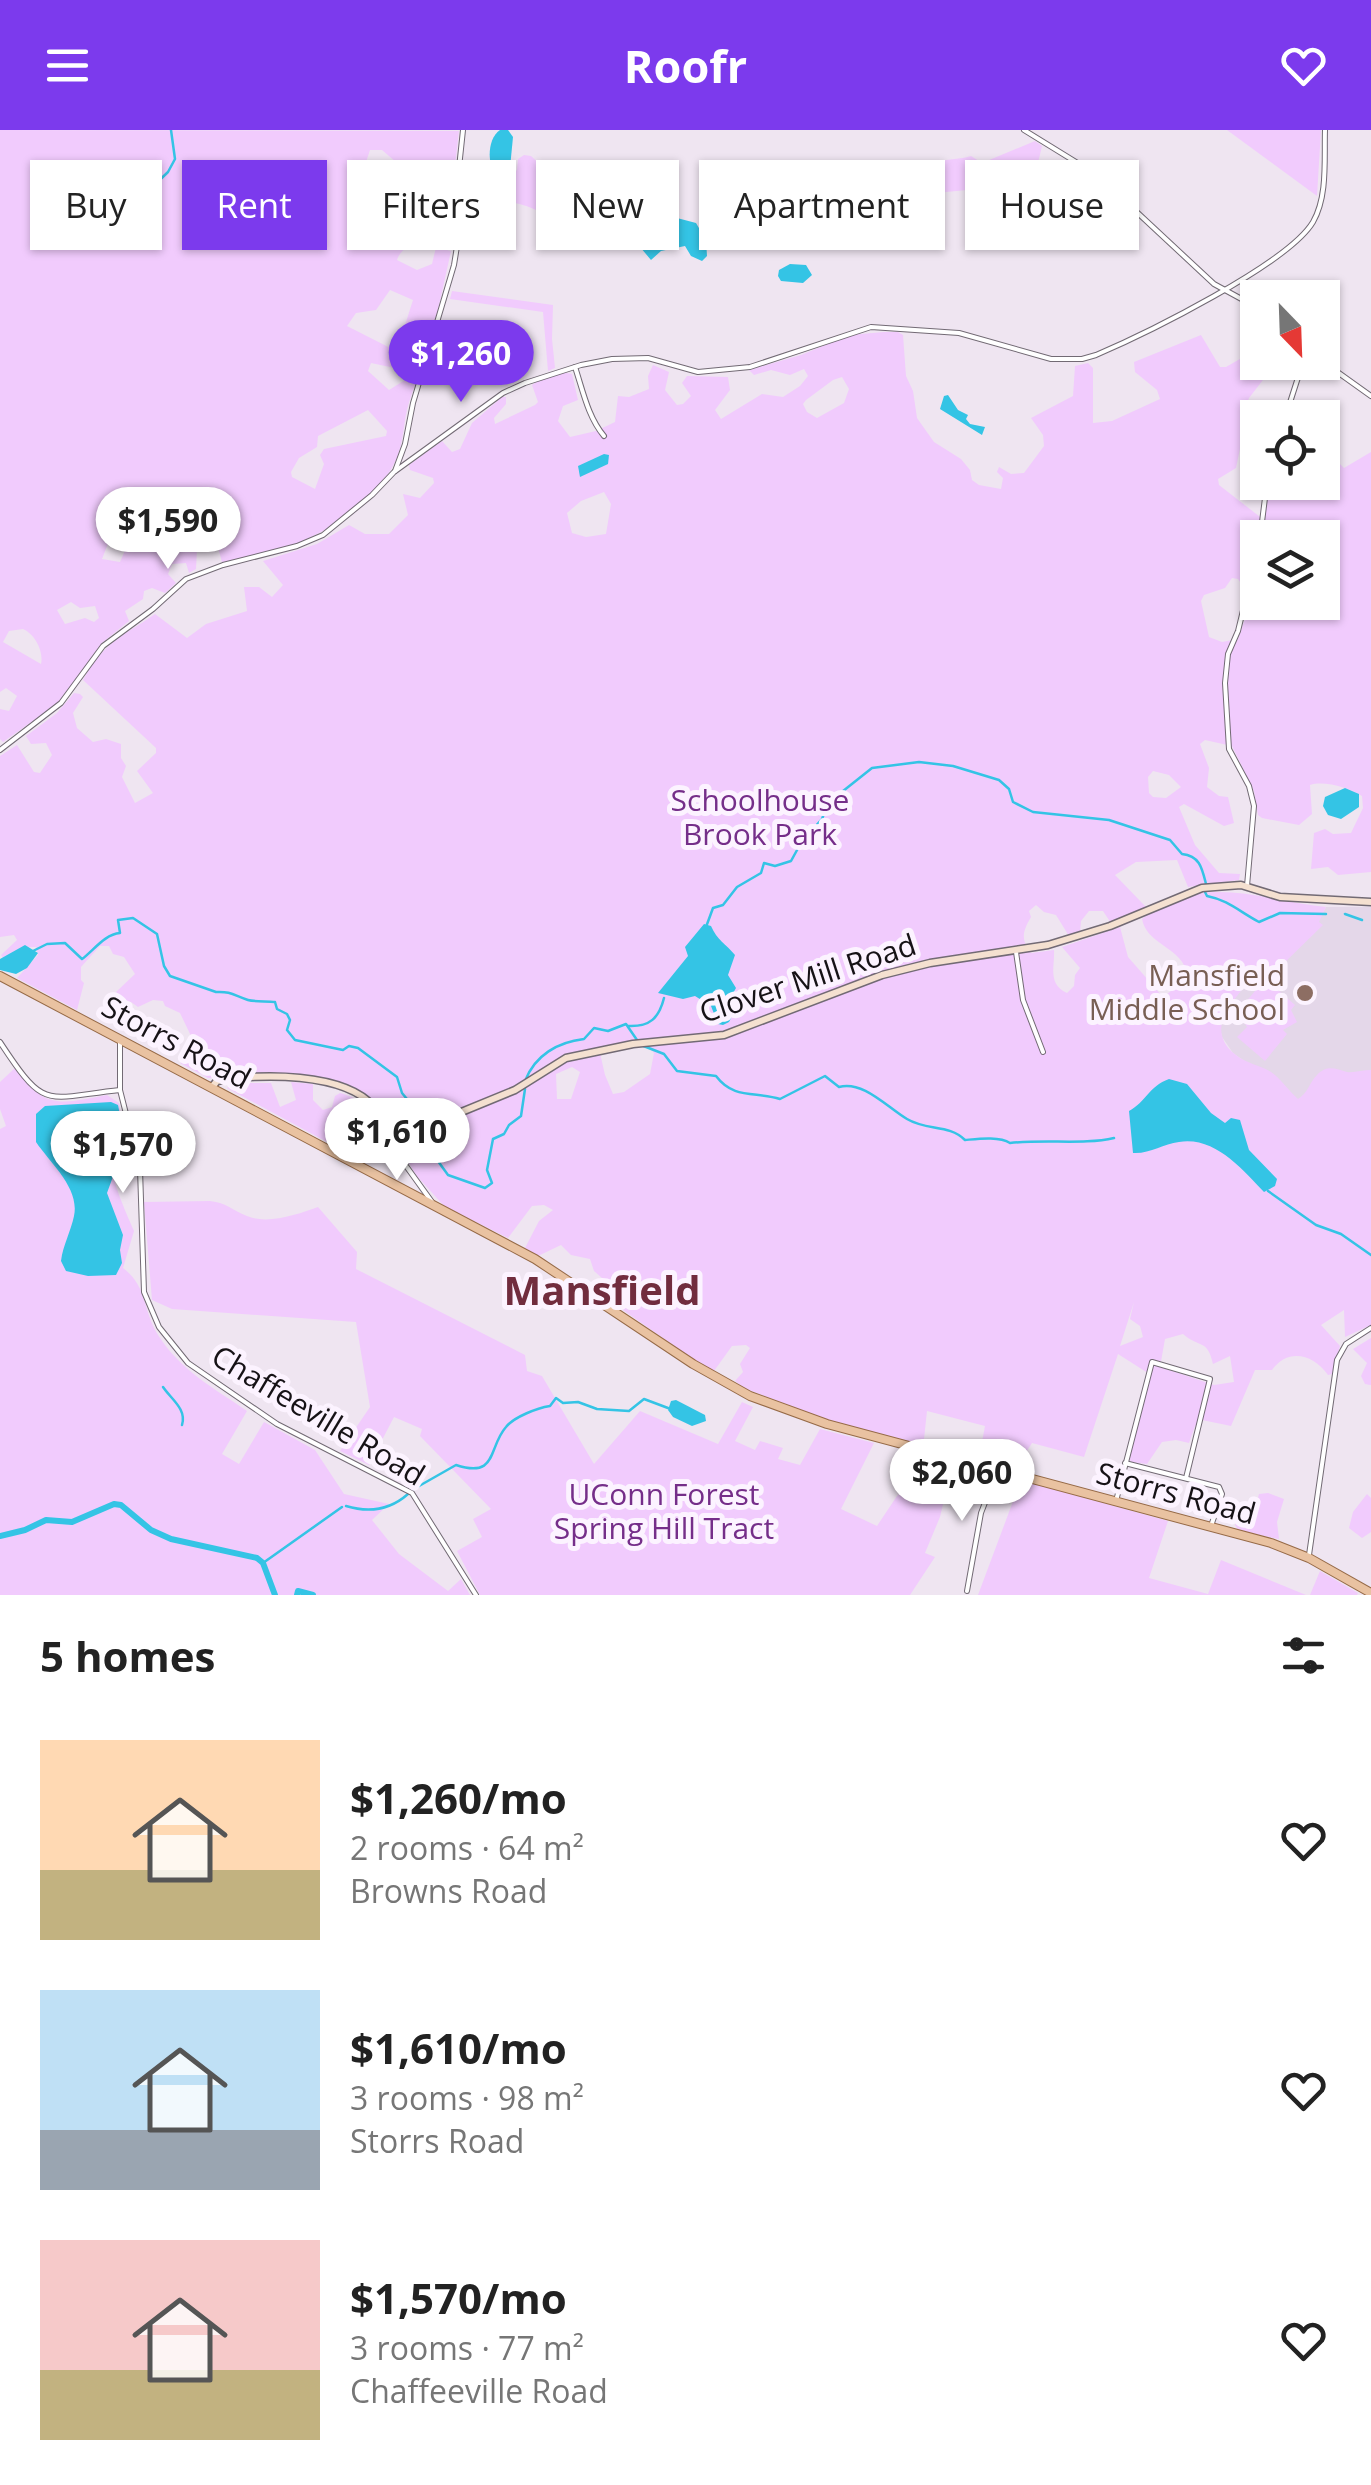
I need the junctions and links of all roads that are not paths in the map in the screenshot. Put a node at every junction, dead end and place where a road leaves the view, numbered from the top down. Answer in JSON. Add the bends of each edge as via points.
{"nodes":[{"id":1,"x":463,"y":130,"type":"edge"},
{"id":2,"x":1024,"y":130,"type":"edge"},
{"id":3,"x":1325,"y":130,"type":"edge"},
{"id":4,"x":1223,"y":290,"type":"junction"},
{"id":5,"x":1240,"y":299,"type":"edge"},
{"id":6,"x":575,"y":366,"type":"junction"},
{"id":7,"x":1340,"y":374,"type":"edge"},
{"id":8,"x":1371,"y":396,"type":"edge"},
{"id":9,"x":604,"y":436,"type":"dead end"},
{"id":10,"x":394,"y":472,"type":"junction"},
{"id":11,"x":1241,"y":620,"type":"edge"},
{"id":12,"x":0,"y":750,"type":"edge"},
{"id":13,"x":1246,"y":886,"type":"junction"},
{"id":14,"x":1371,"y":902,"type":"edge"},
{"id":15,"x":1016,"y":952,"type":"junction"},
{"id":16,"x":0,"y":976,"type":"edge"},
{"id":17,"x":120,"y":1038,"type":"junction"},
{"id":18,"x":0,"y":1042,"type":"edge"},
{"id":19,"x":1043,"y":1052,"type":"dead end"},
{"id":20,"x":212,"y":1087,"type":"junction"},
{"id":21,"x":120,"y":1090,"type":"junction"},
{"id":22,"x":396,"y":1145,"type":"junction"},
{"id":23,"x":432,"y":1202,"type":"junction"},
{"id":24,"x":1371,"y":1328,"type":"edge"},
{"id":25,"x":1125,"y":1463,"type":"junction"},
{"id":26,"x":998,"y":1469,"type":"junction"},
{"id":27,"x":1186,"y":1478,"type":"junction"},
{"id":28,"x":1116,"y":1501,"type":"junction"},
{"id":29,"x":1211,"y":1526,"type":"junction"},
{"id":30,"x":1309,"y":1558,"type":"junction"},
{"id":31,"x":967,"y":1591,"type":"dead end"},
{"id":32,"x":1371,"y":1594,"type":"edge"},
{"id":33,"x":476,"y":1595,"type":"edge"}],
"edges":[{"from":1,"to":10,"type":"street","via":[[454,265]]},
{"from":2,"to":4,"type":"street","via":[[1113,187]]},
{"from":3,"to":4,"type":"street","via":[[1322,195],[1312,222],[1292,245]]},
{"from":4,"to":5,"type":"street"},
{"from":4,"to":6,"type":"street","via":[[1082,358],[1034,356],[958,333],[871,327],[719,371],[642,358]]},
{"from":6,"to":9,"type":"street","via":[[590,420]]},
{"from":6,"to":10,"type":"street","via":[[510,389]]},
{"from":7,"to":8,"type":"street"},
{"from":10,"to":12,"type":"street","via":[[323,534],[186,579],[103,646],[61,703]]},
{"from":11,"to":13,"type":"street","via":[[1224,683],[1229,749],[1254,806]]},
{"from":13,"to":14,"type":"street","name":"Clover Mill Road","via":[[1303,900]]},
{"from":13,"to":15,"type":"street","name":"Clover Mill Road","via":[[1202,888],[1110,926]]},
{"from":15,"to":19,"type":"street","via":[[1023,1000]]},
{"from":15,"to":22,"type":"street","name":"Clover Mill Road","via":[[882,975],[724,1035],[566,1058],[409,1146]]},
{"from":16,"to":17,"type":"main road","name":"Storrs Road"},
{"from":17,"to":20,"type":"main road","name":"Storrs Road"},
{"from":17,"to":21,"type":"street","name":"Chaffeeville Road"},
{"from":18,"to":21,"type":"street","via":[[46,1097]]},
{"from":20,"to":22,"type":"street","via":[[231,1078],[335,1084],[373,1106]]},
{"from":20,"to":23,"type":"main road","name":"Storrs Road"},
{"from":21,"to":33,"type":"street","name":"Chaffeeville Road","via":[[140,1169],[144,1292],[167,1339],[188,1364],[282,1427],[412,1493]]},
{"from":22,"to":23,"type":"street"},
{"from":23,"to":26,"type":"main road","name":"Storrs Road","via":[[750,1396]]},
{"from":24,"to":30,"type":"street","via":[[1346,1344],[1337,1360]]},
{"from":25,"to":27,"type":"street"},
{"from":25,"to":27,"type":"street","via":[[1152,1362],[1210,1379]]},
{"from":25,"to":28,"type":"street"},
{"from":26,"to":28,"type":"main road","name":"Storrs Road"},
{"from":26,"to":31,"type":"street","via":[[981,1513]]},
{"from":27,"to":29,"type":"street","via":[[1221,1490]]},
{"from":28,"to":29,"type":"main road","name":"Storrs Road"},
{"from":29,"to":30,"type":"main road","name":"Storrs Road"},
{"from":30,"to":32,"type":"main road","name":"Storrs Road"}]}
